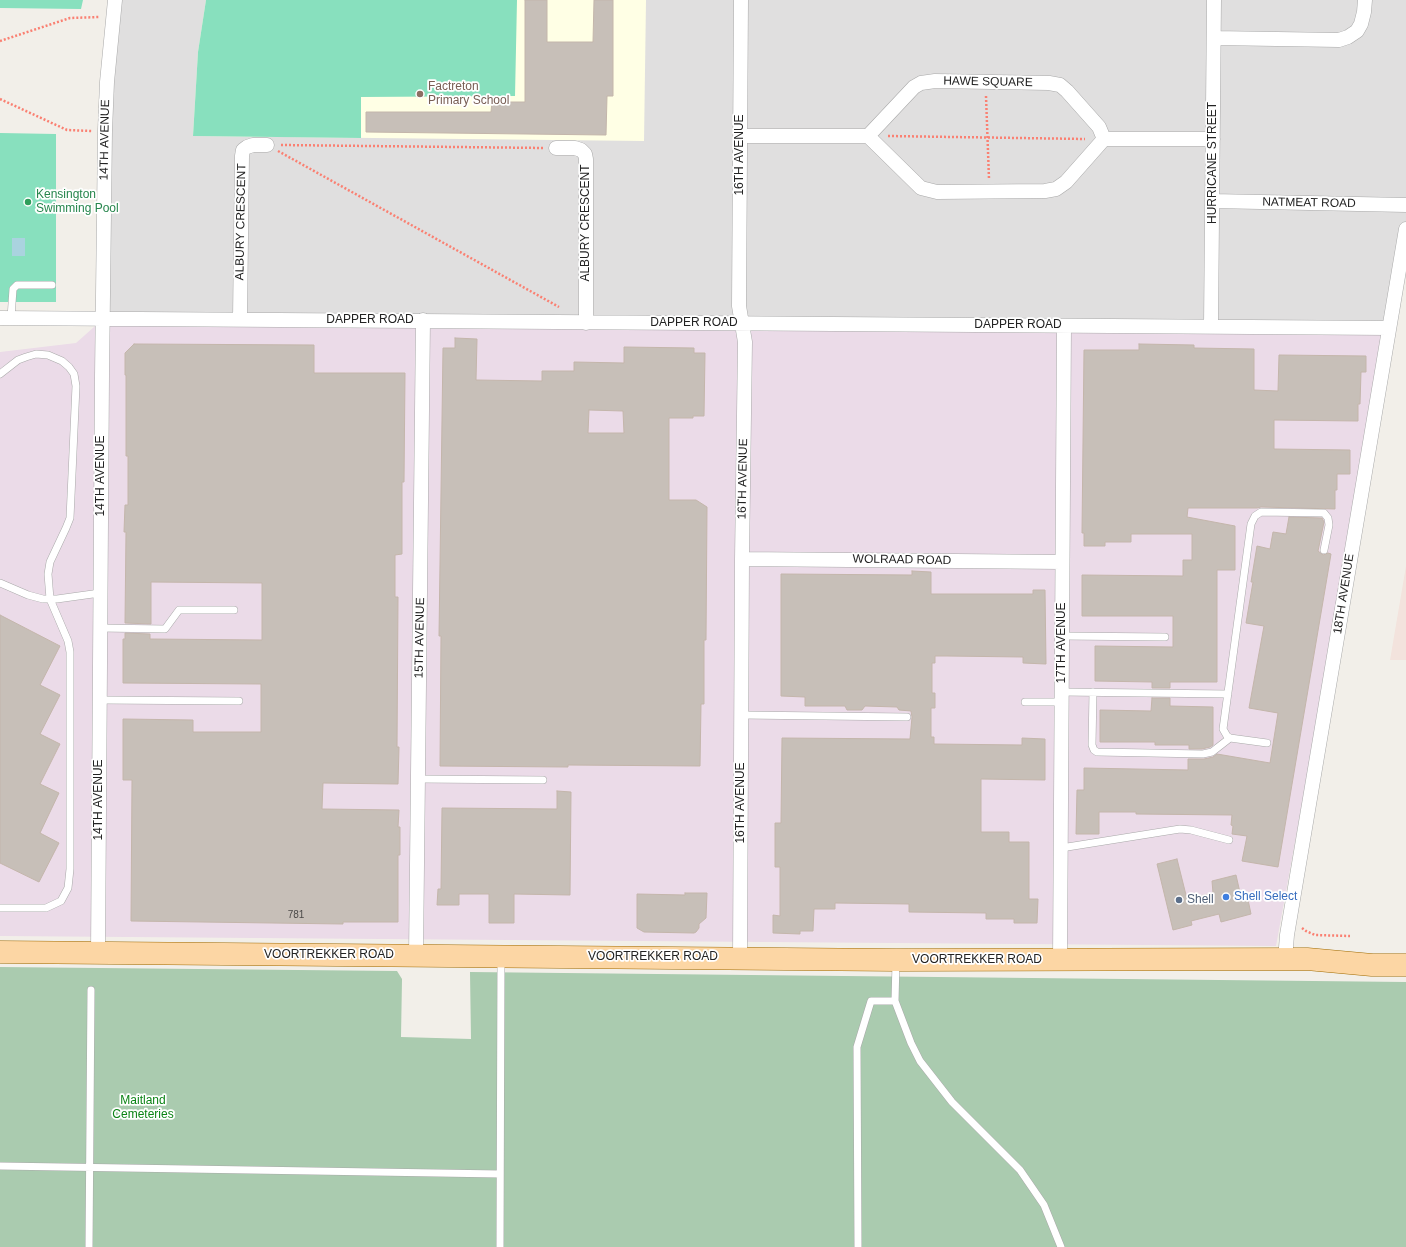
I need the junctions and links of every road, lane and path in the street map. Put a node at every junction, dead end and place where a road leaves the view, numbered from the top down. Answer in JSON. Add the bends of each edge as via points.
{"nodes":[{"id":1,"x":116,"y":0,"type":"edge"},
{"id":2,"x":741,"y":0,"type":"edge"},
{"id":3,"x":1214,"y":0,"type":"edge"},
{"id":4,"x":1365,"y":0,"type":"edge"},
{"id":5,"x":113,"y":16,"type":"junction"},
{"id":6,"x":1214,"y":38,"type":"junction"},
{"id":7,"x":0,"y":41,"type":"edge"},
{"id":8,"x":985,"y":82,"type":"junction"},
{"id":9,"x":0,"y":99,"type":"edge"},
{"id":10,"x":105,"y":131,"type":"junction"},
{"id":11,"x":740,"y":136,"type":"junction"},
{"id":12,"x":868,"y":136,"type":"junction"},
{"id":13,"x":988,"y":137,"type":"junction"},
{"id":14,"x":1104,"y":139,"type":"junction"},
{"id":15,"x":1213,"y":139,"type":"junction"},
{"id":16,"x":267,"y":145,"type":"junction"},
{"id":17,"x":556,"y":148,"type":"joint"},
{"id":18,"x":990,"y":192,"type":"junction"},
{"id":19,"x":1212,"y":201,"type":"junction"},
{"id":20,"x":1406,"y":205,"type":"edge"},
{"id":21,"x":1406,"y":229,"type":"edge"},
{"id":22,"x":52,"y":285,"type":"dead end"},
{"id":23,"x":6,"y":318,"type":"edge"},
{"id":24,"x":103,"y":319,"type":"junction"},
{"id":25,"x":240,"y":319,"type":"junction"},
{"id":26,"x":423,"y":320,"type":"junction"},
{"id":27,"x":586,"y":323,"type":"junction"},
{"id":28,"x":742,"y":324,"type":"junction"},
{"id":29,"x":1064,"y":326,"type":"junction"},
{"id":30,"x":1211,"y":326,"type":"junction"},
{"id":31,"x":1389,"y":328,"type":"junction"},
{"id":32,"x":0,"y":374,"type":"edge"},
{"id":33,"x":1324,"y":550,"type":"dead end"},
{"id":34,"x":742,"y":559,"type":"junction"},
{"id":35,"x":1062,"y":562,"type":"junction"},
{"id":36,"x":0,"y":583,"type":"edge"},
{"id":37,"x":100,"y":593,"type":"junction"},
{"id":38,"x":50,"y":599,"type":"junction"},
{"id":39,"x":234,"y":610,"type":"dead end"},
{"id":40,"x":100,"y":628,"type":"junction"},
{"id":41,"x":1062,"y":636,"type":"junction"},
{"id":42,"x":1165,"y":637,"type":"dead end"},
{"id":43,"x":1093,"y":692,"type":"junction"},
{"id":44,"x":1228,"y":694,"type":"junction"},
{"id":45,"x":1062,"y":697,"type":"junction"},
{"id":46,"x":100,"y":700,"type":"junction"},
{"id":47,"x":239,"y":701,"type":"dead end"},
{"id":48,"x":1025,"y":702,"type":"dead end"},
{"id":49,"x":742,"y":716,"type":"junction"},
{"id":50,"x":907,"y":717,"type":"dead end"},
{"id":51,"x":1230,"y":738,"type":"junction"},
{"id":52,"x":1267,"y":743,"type":"dead end"},
{"id":53,"x":418,"y":779,"type":"junction"},
{"id":54,"x":543,"y":780,"type":"dead end"},
{"id":55,"x":1229,"y":840,"type":"dead end"},
{"id":56,"x":1061,"y":848,"type":"junction"},
{"id":57,"x":0,"y":908,"type":"edge"},
{"id":58,"x":1301,"y":926,"type":"dead end"},
{"id":59,"x":1350,"y":936,"type":"dead end"},
{"id":60,"x":0,"y":952,"type":"edge"},
{"id":61,"x":1406,"y":952,"type":"edge"},
{"id":62,"x":98,"y":953,"type":"junction"},
{"id":63,"x":416,"y":955,"type":"junction"},
{"id":64,"x":501,"y":956,"type":"junction"},
{"id":65,"x":740,"y":958,"type":"junction"},
{"id":66,"x":1307,"y":959,"type":"junction"},
{"id":67,"x":896,"y":960,"type":"junction"},
{"id":68,"x":1060,"y":960,"type":"junction"},
{"id":69,"x":1286,"y":960,"type":"junction"},
{"id":70,"x":1406,"y":965,"type":"edge"},
{"id":71,"x":91,"y":990,"type":"dead end"},
{"id":72,"x":895,"y":1001,"type":"junction"},
{"id":73,"x":0,"y":1166,"type":"edge"},
{"id":74,"x":89,"y":1167,"type":"junction"},
{"id":75,"x":500,"y":1174,"type":"junction"},
{"id":76,"x":89,"y":1247,"type":"edge"},
{"id":77,"x":500,"y":1247,"type":"edge"},
{"id":78,"x":858,"y":1247,"type":"edge"},
{"id":79,"x":1061,"y":1247,"type":"edge"}],
"edges":[{"from":1,"to":5,"type":"street","name":"14TH AVENUE"},
{"from":2,"to":11,"type":"street","name":"16TH AVENUE"},
{"from":3,"to":6,"type":"street","name":"HURRICANE STREET"},
{"from":4,"to":6,"type":"street","via":[[1361,24],[1357,31],[1339,40]]},
{"from":5,"to":7,"type":"path","via":[[70,18]]},
{"from":5,"to":10,"type":"street","name":"14TH AVENUE","via":[[106,82]]},
{"from":6,"to":15,"type":"street","name":"HURRICANE STREET"},
{"from":8,"to":12,"type":"street","name":"HAWE SQUARE","via":[[921,83],[914,87]]},
{"from":8,"to":13,"type":"path"},
{"from":8,"to":14,"type":"street","name":"HAWE SQUARE","via":[[1049,83],[1060,86],[1099,127]]},
{"from":9,"to":10,"type":"path","via":[[67,130]]},
{"from":10,"to":24,"type":"street","name":"14TH AVENUE"},
{"from":11,"to":12,"type":"street"},
{"from":11,"to":28,"type":"street","name":"16TH AVENUE","via":[[739,306]]},
{"from":12,"to":13,"type":"path"},
{"from":12,"to":18,"type":"street","via":[[921,188],[937,192]]},
{"from":13,"to":14,"type":"path"},
{"from":13,"to":18,"type":"path"},
{"from":14,"to":15,"type":"street"},
{"from":14,"to":18,"type":"street","via":[[1066,182],[1056,188],[1045,191]]},
{"from":15,"to":19,"type":"street","name":"HURRICANE STREET"},
{"from":16,"to":17,"type":"path"},
{"from":16,"to":25,"type":"street","name":"ALBURY CRESCENT","via":[[247,147],[243,150],[242,156]]},
{"from":16,"to":27,"type":"path"},
{"from":17,"to":27,"type":"street","name":"ALBURY CRESCENT","via":[[581,150],[586,159]]},
{"from":19,"to":20,"type":"street","name":"NATMEAT ROAD"},
{"from":19,"to":30,"type":"street","name":"HURRICANE STREET"},
{"from":21,"to":31,"type":"street","name":"18TH AVENUE"},
{"from":22,"to":23,"type":"lane","via":[[17,285],[13,289]]},
{"from":23,"to":24,"type":"street","name":"DAPPER ROAD"},
{"from":24,"to":25,"type":"street","name":"DAPPER ROAD"},
{"from":24,"to":37,"type":"street","name":"14TH AVENUE"},
{"from":25,"to":26,"type":"street","name":"DAPPER ROAD"},
{"from":26,"to":27,"type":"street","name":"DAPPER ROAD"},
{"from":26,"to":53,"type":"street","name":"15TH AVENUE"},
{"from":27,"to":28,"type":"street","name":"DAPPER ROAD"},
{"from":28,"to":29,"type":"street","name":"DAPPER ROAD"},
{"from":28,"to":34,"type":"street","name":"16TH AVENUE","via":[[745,342]]},
{"from":29,"to":30,"type":"street","name":"DAPPER ROAD"},
{"from":29,"to":35,"type":"street","name":"17TH AVENUE"},
{"from":30,"to":31,"type":"street","name":"DAPPER ROAD"},
{"from":31,"to":69,"type":"street","name":"18TH AVENUE","via":[[1287,935]]},
{"from":32,"to":38,"type":"lane","via":[[18,360],[36,354],[62,361],[74,374],[76,386],[70,510],[66,528],[50,562]]},
{"from":33,"to":44,"type":"lane","via":[[1330,525],[1324,513],[1261,512],[1255,516],[1251,524]]},
{"from":34,"to":35,"type":"street","name":"WOLRAAD ROAD"},
{"from":34,"to":49,"type":"street","name":"16TH AVENUE"},
{"from":35,"to":41,"type":"street","name":"17TH AVENUE"},
{"from":36,"to":38,"type":"lane","via":[[28,595]]},
{"from":37,"to":38,"type":"lane"},
{"from":37,"to":40,"type":"street","name":"14TH AVENUE"},
{"from":38,"to":57,"type":"lane","via":[[68,641],[70,652],[68,888],[61,901],[46,908]]},
{"from":39,"to":40,"type":"lane","via":[[179,610],[165,629]]},
{"from":40,"to":46,"type":"street","name":"14TH AVENUE"},
{"from":41,"to":42,"type":"lane"},
{"from":41,"to":45,"type":"street","name":"17TH AVENUE"},
{"from":43,"to":44,"type":"lane"},
{"from":43,"to":45,"type":"lane"},
{"from":43,"to":51,"type":"lane","via":[[1092,745],[1097,752],[1203,754],[1212,752]]},
{"from":44,"to":51,"type":"lane","via":[[1223,729]]},
{"from":45,"to":48,"type":"lane"},
{"from":45,"to":56,"type":"street","name":"17TH AVENUE"},
{"from":46,"to":47,"type":"lane"},
{"from":46,"to":62,"type":"street","name":"14TH AVENUE"},
{"from":49,"to":50,"type":"lane"},
{"from":49,"to":65,"type":"street","name":"16TH AVENUE"},
{"from":51,"to":52,"type":"lane"},
{"from":53,"to":54,"type":"lane"},
{"from":53,"to":63,"type":"street","name":"15TH AVENUE"},
{"from":55,"to":56,"type":"lane","via":[[1180,829]]},
{"from":56,"to":68,"type":"street","name":"17TH AVENUE"},
{"from":58,"to":59,"type":"path","via":[[1315,935]]},
{"from":60,"to":62,"type":"main road","name":"VOORTREKKER ROAD"},
{"from":61,"to":66,"type":"main road","name":"VOORTREKKER ROAD","via":[[1337,952]]},
{"from":62,"to":63,"type":"main road","name":"VOORTREKKER ROAD"},
{"from":63,"to":64,"type":"main road","name":"VOORTREKKER ROAD"},
{"from":64,"to":65,"type":"main road","name":"VOORTREKKER ROAD"},
{"from":64,"to":75,"type":"lane"},
{"from":65,"to":67,"type":"main road","name":"VOORTREKKER ROAD"},
{"from":66,"to":69,"type":"main road","name":"VOORTREKKER ROAD"},
{"from":66,"to":70,"type":"main road","name":"VOORTREKKER ROAD","via":[[1372,965]]},
{"from":67,"to":68,"type":"main road","name":"VOORTREKKER ROAD"},
{"from":67,"to":72,"type":"lane"},
{"from":68,"to":69,"type":"main road","name":"VOORTREKKER ROAD"},
{"from":71,"to":74,"type":"lane"},
{"from":72,"to":78,"type":"lane","via":[[871,1001],[857,1047]]},
{"from":72,"to":79,"type":"lane","via":[[910,1043],[920,1061],[952,1102],[1020,1170],[1044,1206]]},
{"from":73,"to":74,"type":"lane"},
{"from":74,"to":75,"type":"lane"},
{"from":74,"to":76,"type":"lane"},
{"from":75,"to":77,"type":"lane"}]}
